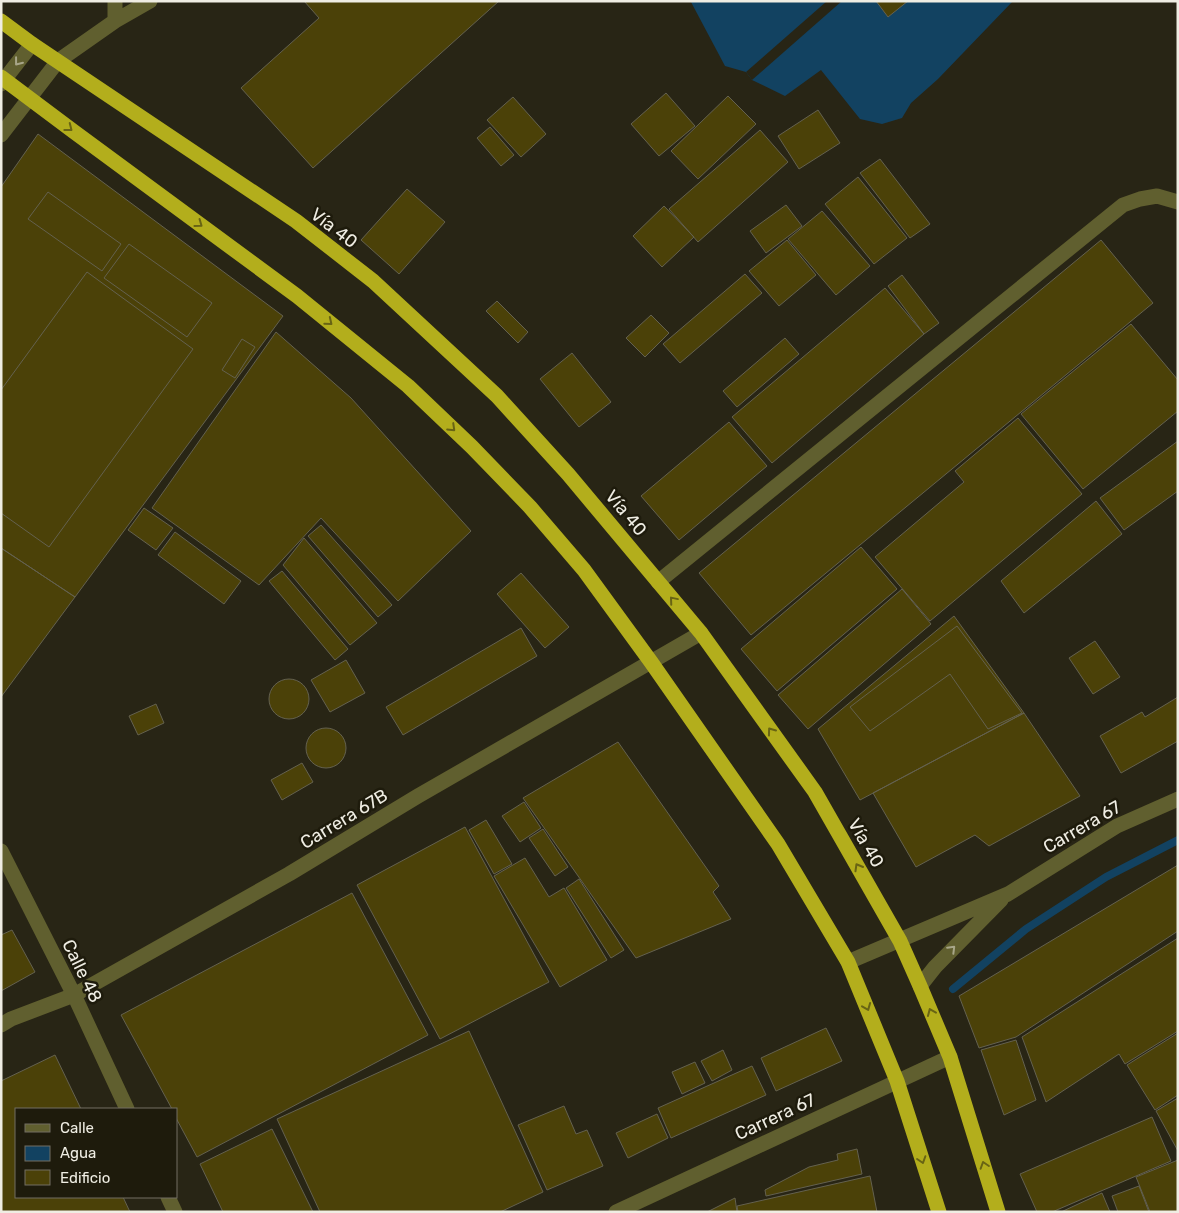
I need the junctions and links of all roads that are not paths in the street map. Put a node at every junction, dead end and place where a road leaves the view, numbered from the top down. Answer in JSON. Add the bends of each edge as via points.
{"nodes":[{"id":1,"x":115,"y":1,"type":"edge"},
{"id":2,"x":150,"y":1,"type":"edge"},
{"id":3,"x":1,"y":21,"type":"edge"},
{"id":4,"x":115,"y":21,"type":"junction"},
{"id":5,"x":32,"y":44,"type":"junction"},
{"id":6,"x":58,"y":61,"type":"junction"},
{"id":7,"x":2,"y":80,"type":"edge"},
{"id":8,"x":30,"y":98,"type":"junction"},
{"id":9,"x":1,"y":135,"type":"edge"},
{"id":10,"x":1178,"y":202,"type":"edge"},
{"id":11,"x":658,"y":582,"type":"junction"},
{"id":12,"x":701,"y":634,"type":"junction"},
{"id":13,"x":651,"y":662,"type":"junction"},
{"id":14,"x":1178,"y":798,"type":"edge"},
{"id":15,"x":1,"y":851,"type":"edge"},
{"id":16,"x":1008,"y":894,"type":"junction"},
{"id":17,"x":900,"y":941,"type":"junction"},
{"id":18,"x":848,"y":962,"type":"junction"},
{"id":19,"x":920,"y":986,"type":"junction"},
{"id":20,"x":74,"y":995,"type":"junction"},
{"id":21,"x":1,"y":1025,"type":"edge"},
{"id":22,"x":950,"y":1057,"type":"junction"},
{"id":23,"x":897,"y":1081,"type":"junction"},
{"id":24,"x":127,"y":1108,"type":"edge"},
{"id":25,"x":168,"y":1198,"type":"edge"},
{"id":26,"x":175,"y":1212,"type":"edge"},
{"id":27,"x":616,"y":1212,"type":"edge"},
{"id":28,"x":938,"y":1212,"type":"edge"},
{"id":29,"x":998,"y":1212,"type":"edge"}],
"edges":[{"from":1,"to":4,"type":"street"},
{"from":2,"to":4,"type":"street"},
{"from":3,"to":5,"type":"highway","name":"Vía 40"},
{"from":4,"to":6,"type":"street"},
{"from":5,"to":6,"type":"highway","name":"Vía 40"},
{"from":5,"to":7,"type":"street","one_way":true},
{"from":6,"to":8,"type":"street"},
{"from":6,"to":11,"type":"highway","name":"Vía 40","via":[[296,221],[373,281],[497,396],[568,474]]},
{"from":7,"to":8,"type":"highway"},
{"from":8,"to":9,"type":"street"},
{"from":8,"to":13,"type":"highway","one_way":true,"via":[[297,296],[408,386],[530,507],[584,570]]},
{"from":10,"to":11,"type":"street","via":[[1157,196],[1123,205]]},
{"from":12,"to":11,"type":"highway","name":"Vía 40","one_way":true},
{"from":12,"to":13,"type":"street","name":"Carrera 67B"},
{"from":17,"to":12,"type":"highway","name":"Vía 40","one_way":true,"via":[[815,792]]},
{"from":13,"to":18,"type":"highway","via":[[778,844]]},
{"from":13,"to":20,"type":"street","name":"Carrera 67B","via":[[289,874]]},
{"from":14,"to":16,"type":"street","name":"Carrera 67","via":[[1117,826]]},
{"from":15,"to":20,"type":"street","name":"Calle 48"},
{"from":16,"to":17,"type":"street","name":"Carrera 67"},
{"from":19,"to":16,"type":"street","name":"Carrera 67","one_way":true,"via":[[935,966]]},
{"from":17,"to":18,"type":"street","name":"Carrera 67"},
{"from":17,"to":19,"type":"highway","name":"Vía 40"},
{"from":18,"to":23,"type":"highway","one_way":true},
{"from":22,"to":19,"type":"highway","name":"Vía 40","one_way":true},
{"from":20,"to":21,"type":"street","name":"Carrera 67B"},
{"from":20,"to":24,"type":"street","name":"Calle 48"},
{"from":22,"to":23,"type":"street","name":"Carrera 67"},
{"from":29,"to":22,"type":"highway","name":"Vía 40","one_way":true},
{"from":23,"to":27,"type":"street","name":"Carrera 67"},
{"from":23,"to":28,"type":"highway","one_way":true},
{"from":25,"to":26,"type":"street"}]}
